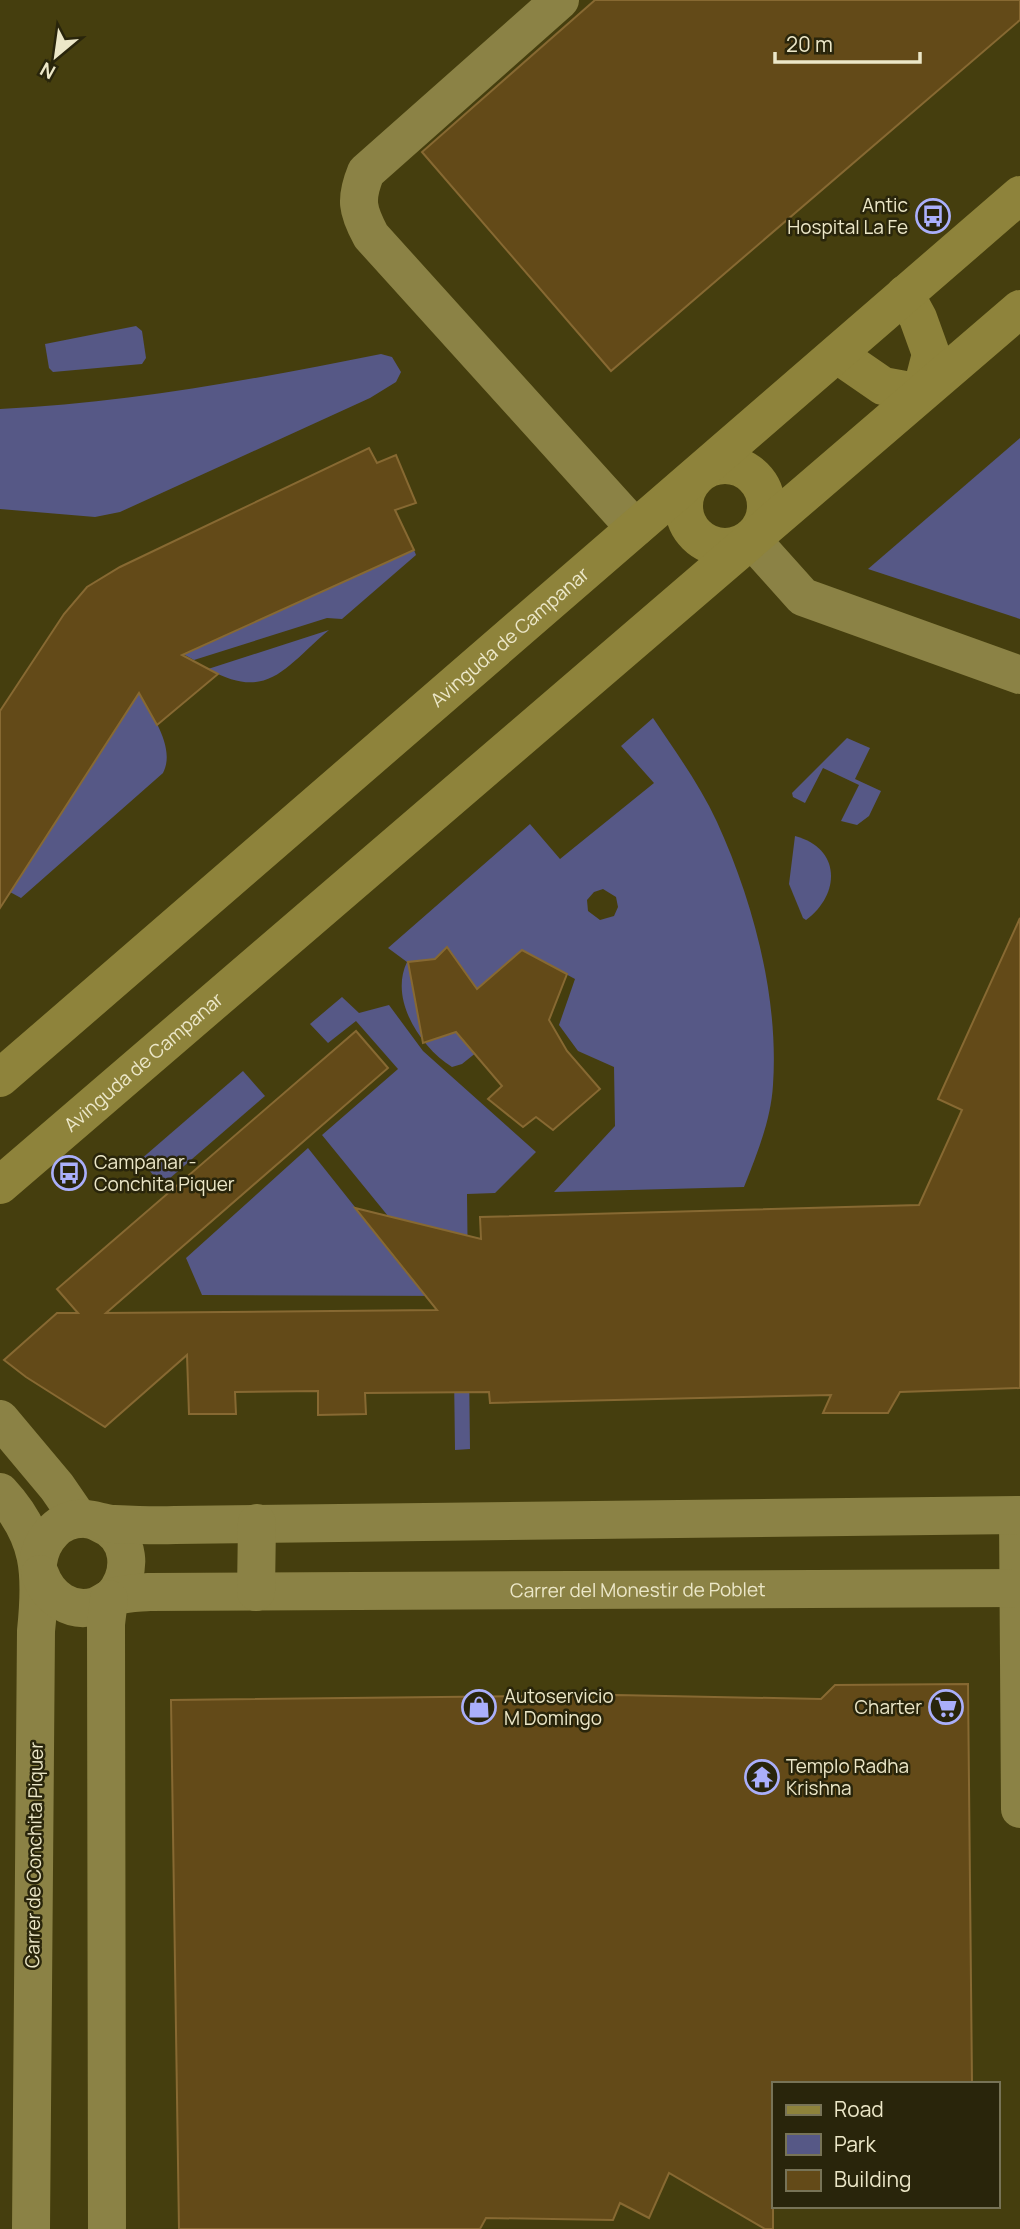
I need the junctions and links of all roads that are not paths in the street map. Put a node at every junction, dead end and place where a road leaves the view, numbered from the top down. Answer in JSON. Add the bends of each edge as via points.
{"nodes":[{"id":1,"x":560,"y":0,"type":"edge"},
{"id":2,"x":1020,"y":195,"type":"edge"},
{"id":3,"x":905,"y":294,"type":"junction"},
{"id":4,"x":1020,"y":309,"type":"edge"},
{"id":5,"x":838,"y":355,"type":"junction"},
{"id":6,"x":921,"y":393,"type":"junction"},
{"id":7,"x":697,"y":474,"type":"junction"},
{"id":8,"x":635,"y":528,"type":"junction"},
{"id":9,"x":751,"y":539,"type":"junction"},
{"id":10,"x":1020,"y":675,"type":"edge"},
{"id":11,"x":0,"y":1078,"type":"edge"},
{"id":12,"x":0,"y":1185,"type":"edge"},
{"id":13,"x":0,"y":1419,"type":"edge"},
{"id":14,"x":0,"y":1492,"type":"edge"},
{"id":15,"x":1019,"y":1515,"type":"edge"},
{"id":16,"x":89,"y":1521,"type":"junction"},
{"id":17,"x":257,"y":1523,"type":"junction"},
{"id":18,"x":39,"y":1569,"type":"junction"},
{"id":19,"x":1019,"y":1588,"type":"edge"},
{"id":20,"x":256,"y":1592,"type":"junction"},
{"id":21,"x":111,"y":1598,"type":"junction"},
{"id":22,"x":1020,"y":1809,"type":"edge"},
{"id":23,"x":31,"y":2229,"type":"edge"},
{"id":24,"x":107,"y":2229,"type":"edge"}],
"edges":[{"from":1,"to":8,"type":"street","via":[[366,172],[357,194],[371,236]]},
{"from":2,"to":3,"type":"main road","name":"Avinguda de Campanar"},
{"from":3,"to":5,"type":"main road","name":"Avinguda de Campanar"},
{"from":3,"to":6,"type":"main road","via":[[931,354]]},
{"from":4,"to":6,"type":"main road","name":"Avinguda de Campanar"},
{"from":5,"to":6,"type":"main road","via":[[883,386]]},
{"from":5,"to":7,"type":"main road","name":"Avinguda de Campanar"},
{"from":6,"to":9,"type":"main road","name":"Avinguda de Campanar"},
{"from":7,"to":8,"type":"main road","name":"Avinguda de Campanar"},
{"from":7,"to":9,"type":"main road","via":[[684,498],[689,527],[710,545],[738,545]]},
{"from":7,"to":9,"type":"main road","via":[[735,466],[756,480],[766,504]]},
{"from":8,"to":11,"type":"main road","name":"Avinguda de Campanar"},
{"from":9,"to":10,"type":"street","via":[[803,597]]},
{"from":9,"to":12,"type":"main road","name":"Avinguda de Campanar"},
{"from":13,"to":16,"type":"street"},
{"from":14,"to":18,"type":"street","name":"Carrer de Conchita Piquer","via":[[27,1525]]},
{"from":15,"to":17,"type":"street"},
{"from":15,"to":19,"type":"street"},
{"from":16,"to":17,"type":"street","via":[[137,1526]]},
{"from":16,"to":18,"type":"street","via":[[67,1522],[51,1532],[42,1545]]},
{"from":16,"to":21,"type":"street","via":[[113,1531],[125,1551],[126,1575]]},
{"from":17,"to":20,"type":"street"},
{"from":18,"to":21,"type":"street","name":"Carrer del Monestir de Poblet","via":[[48,1591],[70,1606],[94,1606]]},
{"from":18,"to":23,"type":"street","name":"Carrer de Conchita Piquer"},
{"from":19,"to":20,"type":"street","name":"Carrer del Monestir de Poblet"},
{"from":19,"to":22,"type":"street"},
{"from":20,"to":21,"type":"street","name":"Carrer del Monestir de Poblet","via":[[149,1592]]},
{"from":21,"to":24,"type":"street","via":[[106,1624]]}]}
